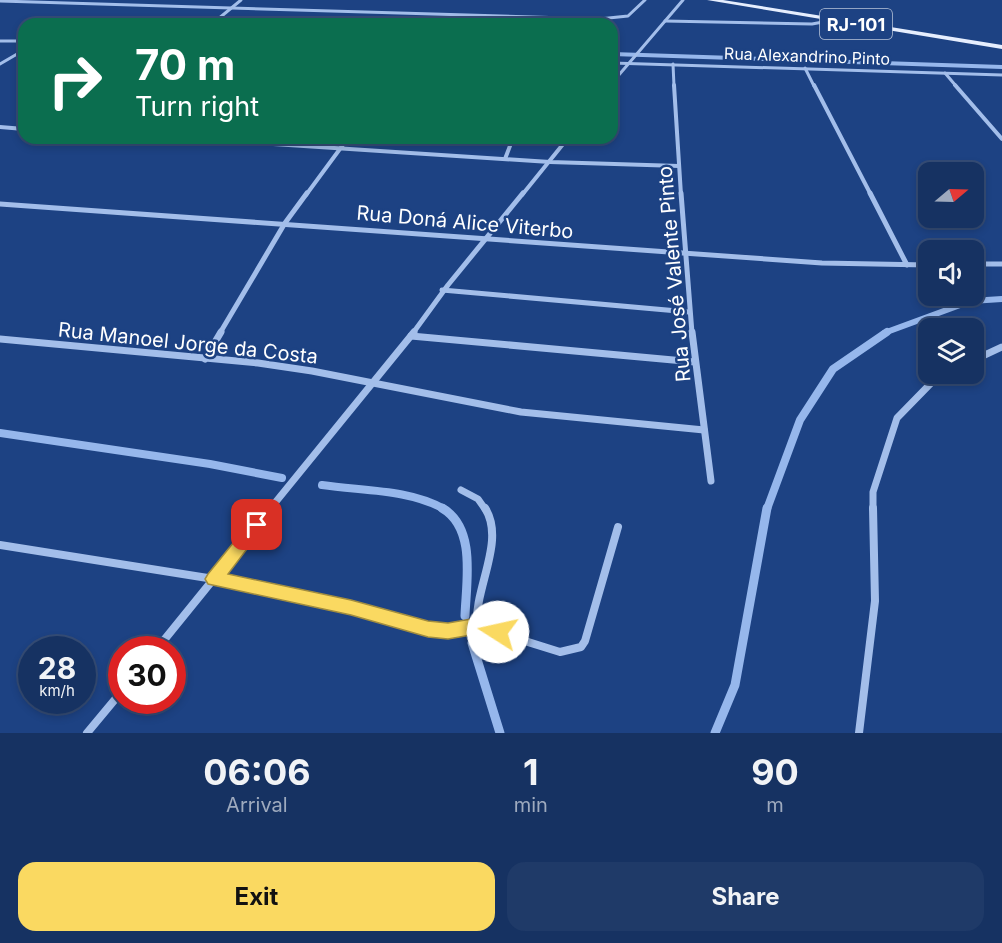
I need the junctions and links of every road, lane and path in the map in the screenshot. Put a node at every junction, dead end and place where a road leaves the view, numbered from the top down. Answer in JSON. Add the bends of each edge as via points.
{"nodes":[{"id":1,"x":241,"y":0,"type":"edge"},
{"id":2,"x":645,"y":0,"type":"edge"},
{"id":3,"x":683,"y":0,"type":"edge"},
{"id":4,"x":710,"y":0,"type":"edge"},
{"id":5,"x":734,"y":0,"type":"edge"},
{"id":6,"x":0,"y":1,"type":"edge"},
{"id":7,"x":231,"y":8,"type":"junction"},
{"id":8,"x":219,"y":18,"type":"edge"},
{"id":9,"x":570,"y":18,"type":"edge"},
{"id":10,"x":609,"y":18,"type":"edge"},
{"id":11,"x":834,"y":20,"type":"junction"},
{"id":12,"x":664,"y":21,"type":"junction"},
{"id":13,"x":0,"y":40,"type":"edge"},
{"id":14,"x":18,"y":41,"type":"edge"},
{"id":15,"x":1002,"y":45,"type":"edge"},
{"id":16,"x":18,"y":53,"type":"edge"},
{"id":17,"x":0,"y":63,"type":"edge"},
{"id":18,"x":618,"y":63,"type":"edge"},
{"id":19,"x":627,"y":63,"type":"junction"},
{"id":20,"x":673,"y":64,"type":"junction"},
{"id":21,"x":804,"y":68,"type":"junction"},
{"id":22,"x":945,"y":73,"type":"junction"},
{"id":23,"x":618,"y":75,"type":"edge"},
{"id":24,"x":1002,"y":75,"type":"edge"},
{"id":25,"x":0,"y":127,"type":"edge"},
{"id":26,"x":18,"y":128,"type":"edge"},
{"id":27,"x":1002,"y":139,"type":"edge"},
{"id":28,"x":271,"y":144,"type":"edge"},
{"id":29,"x":344,"y":144,"type":"edge"},
{"id":30,"x":511,"y":144,"type":"edge"},
{"id":31,"x":564,"y":144,"type":"edge"},
{"id":32,"x":340,"y":149,"type":"junction"},
{"id":33,"x":505,"y":159,"type":"junction"},
{"id":34,"x":550,"y":162,"type":"junction"},
{"id":35,"x":679,"y":166,"type":"junction"},
{"id":36,"x":0,"y":204,"type":"edge"},
{"id":37,"x":285,"y":223,"type":"junction"},
{"id":38,"x":483,"y":240,"type":"junction"},
{"id":39,"x":685,"y":254,"type":"junction"},
{"id":40,"x":984,"y":264,"type":"edge"},
{"id":41,"x":1002,"y":264,"type":"edge"},
{"id":42,"x":907,"y":265,"type":"junction"},
{"id":43,"x":918,"y":265,"type":"edge"},
{"id":44,"x":442,"y":290,"type":"junction"},
{"id":45,"x":689,"y":312,"type":"junction"},
{"id":46,"x":411,"y":336,"type":"junction"},
{"id":47,"x":0,"y":339,"type":"edge"},
{"id":48,"x":1002,"y":347,"type":"edge"},
{"id":49,"x":984,"y":355,"type":"edge"},
{"id":50,"x":205,"y":359,"type":"junction"},
{"id":51,"x":695,"y":362,"type":"junction"},
{"id":52,"x":372,"y":384,"type":"junction"},
{"id":53,"x":930,"y":384,"type":"edge"},
{"id":54,"x":704,"y":430,"type":"junction"},
{"id":55,"x":711,"y":481,"type":"dead end"},
{"id":56,"x":461,"y":490,"type":"dead end"},
{"id":57,"x":618,"y":527,"type":"dead end"},
{"id":58,"x":0,"y":545,"type":"edge"},
{"id":59,"x":214,"y":579,"type":"junction"},
{"id":60,"x":477,"y":626,"type":"junction"},
{"id":61,"x":167,"y":636,"type":"edge"},
{"id":62,"x":108,"y":708,"type":"edge"},
{"id":63,"x":87,"y":733,"type":"edge"},
{"id":64,"x":859,"y":733,"type":"edge"}],
"edges":[{"from":1,"to":7,"type":"street"},
{"from":2,"to":10,"type":"street","via":[[631,14]]},
{"from":3,"to":12,"type":"street"},
{"from":4,"to":11,"type":"main road","number":"RJ-101"},
{"from":5,"to":15,"type":"main road","number":"RJ-101"},
{"from":6,"to":7,"type":"street"},
{"from":7,"to":8,"type":"street"},
{"from":7,"to":9,"type":"street"},
{"from":11,"to":12,"type":"street","via":[[812,24]]},
{"from":11,"to":15,"type":"main road","number":"RJ-101"},
{"from":12,"to":19,"type":"street"},
{"from":13,"to":14,"type":"street"},
{"from":16,"to":17,"type":"street"},
{"from":18,"to":19,"type":"street","name":"Rua Alexandrino Pinto"},
{"from":19,"to":20,"type":"street","name":"Rua Alexandrino Pinto"},
{"from":19,"to":23,"type":"street"},
{"from":20,"to":21,"type":"street","name":"Rua Alexandrino Pinto"},
{"from":20,"to":35,"type":"street","name":"Rua José Valente Pinto"},
{"from":21,"to":22,"type":"street","name":"Rua Alexandrino Pinto"},
{"from":21,"to":42,"type":"street"},
{"from":22,"to":24,"type":"street","name":"Rua Alexandrino Pinto"},
{"from":22,"to":27,"type":"street"},
{"from":25,"to":26,"type":"street"},
{"from":28,"to":32,"type":"street"},
{"from":29,"to":32,"type":"street"},
{"from":30,"to":33,"type":"street"},
{"from":31,"to":34,"type":"street"},
{"from":32,"to":33,"type":"street"},
{"from":32,"to":37,"type":"street"},
{"from":33,"to":34,"type":"street"},
{"from":34,"to":35,"type":"street"},
{"from":34,"to":38,"type":"street"},
{"from":35,"to":39,"type":"street","name":"Rua José Valente Pinto"},
{"from":36,"to":37,"type":"street","name":"Rua Doná Alice Viterbo"},
{"from":37,"to":38,"type":"street","name":"Rua Doná Alice Viterbo"},
{"from":37,"to":50,"type":"street"},
{"from":38,"to":39,"type":"street","name":"Rua Doná Alice Viterbo"},
{"from":38,"to":44,"type":"street"},
{"from":39,"to":42,"type":"street","name":"Rua Doná Alice Viterbo"},
{"from":39,"to":45,"type":"street","name":"Rua José Valente Pinto"},
{"from":40,"to":41,"type":"street"},
{"from":42,"to":43,"type":"street","name":"Rua Doná Alice Viterbo"},
{"from":44,"to":45,"type":"street"},
{"from":44,"to":46,"type":"street"},
{"from":45,"to":51,"type":"street","name":"Rua José Valente Pinto"},
{"from":46,"to":51,"type":"street"},
{"from":46,"to":52,"type":"street"},
{"from":47,"to":50,"type":"street","name":"Rua Manoel Jorge da Costa"},
{"from":48,"to":49,"type":"street"},
{"from":50,"to":52,"type":"street","name":"Rua Manoel Jorge da Costa","via":[[302,369]]},
{"from":51,"to":54,"type":"street","name":"Rua José Valente Pinto"},
{"from":52,"to":54,"type":"street","name":"Rua Manoel Jorge da Costa","via":[[521,412]]},
{"from":52,"to":59,"type":"street"},
{"from":53,"to":64,"type":"street","via":[[897,418],[873,492],[875,601]]},
{"from":54,"to":55,"type":"street","name":"Rua José Valente Pinto"},
{"from":56,"to":60,"type":"street","via":[[486,509],[493,532],[476,606]]},
{"from":57,"to":60,"type":"street","via":[[581,647],[560,652]]},
{"from":58,"to":59,"type":"street"},
{"from":59,"to":60,"type":"street","via":[[428,629],[448,631]]},
{"from":59,"to":61,"type":"street"},
{"from":62,"to":63,"type":"street"}]}
